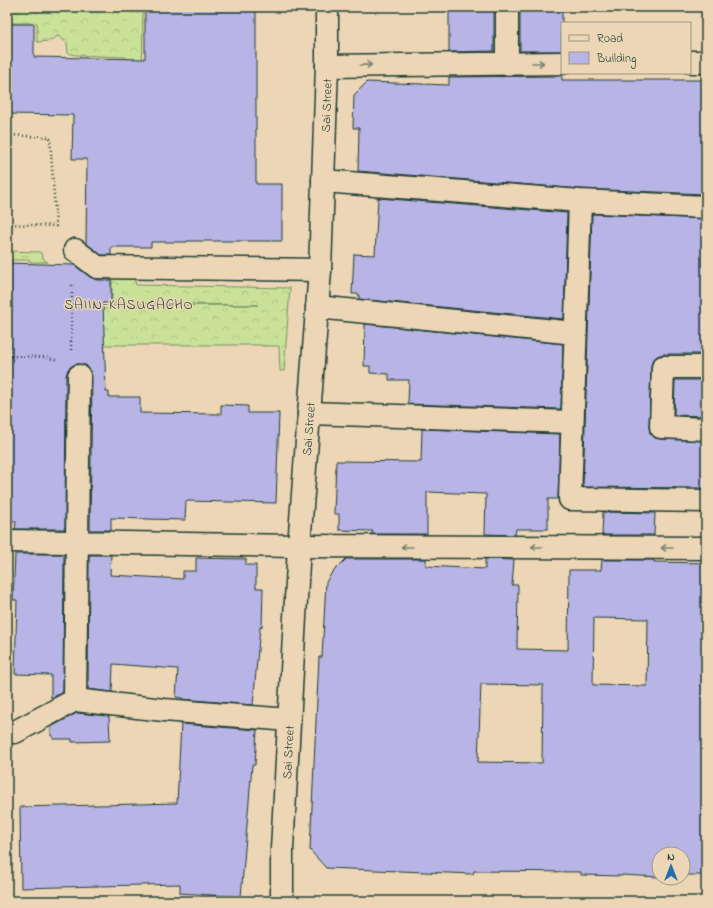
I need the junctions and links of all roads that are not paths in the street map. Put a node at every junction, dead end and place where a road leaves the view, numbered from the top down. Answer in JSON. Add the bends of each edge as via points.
{"nodes":[{"id":1,"x":327,"y":7,"type":"edge"},
{"id":2,"x":507,"y":7,"type":"edge"},
{"id":3,"x":691,"y":62,"type":"edge"},
{"id":4,"x":706,"y":62,"type":"edge"},
{"id":5,"x":507,"y":63,"type":"junction"},
{"id":6,"x":561,"y":63,"type":"edge"},
{"id":7,"x":327,"y":66,"type":"junction"},
{"id":8,"x":323,"y":180,"type":"junction"},
{"id":9,"x":580,"y":201,"type":"junction"},
{"id":10,"x":706,"y":207,"type":"edge"},
{"id":11,"x":79,"y":253,"type":"road end"},
{"id":12,"x":320,"y":270,"type":"junction"},
{"id":13,"x":317,"y":307,"type":"junction"},
{"id":14,"x":575,"y":332,"type":"junction"},
{"id":15,"x":706,"y":367,"type":"edge"},
{"id":16,"x":75,"y":370,"type":"road end"},
{"id":17,"x":309,"y":413,"type":"junction"},
{"id":18,"x":572,"y":422,"type":"junction"},
{"id":19,"x":706,"y":429,"type":"edge"},
{"id":20,"x":706,"y":501,"type":"edge"},
{"id":21,"x":7,"y":541,"type":"edge"},
{"id":22,"x":77,"y":543,"type":"junction"},
{"id":23,"x":299,"y":546,"type":"junction"},
{"id":24,"x":706,"y":548,"type":"edge"},
{"id":25,"x":76,"y":700,"type":"junction"},
{"id":26,"x":289,"y":720,"type":"junction"},
{"id":27,"x":7,"y":732,"type":"edge"},
{"id":28,"x":282,"y":901,"type":"edge"}],
"edges":[{"from":1,"to":7,"type":"street","name":"Sai Street"},
{"from":2,"to":5,"type":"street"},
{"from":3,"to":4,"type":"street"},
{"from":5,"to":6,"type":"street","one_way":true},
{"from":7,"to":5,"type":"street","one_way":true},
{"from":7,"to":8,"type":"street","name":"Sai Street"},
{"from":8,"to":9,"type":"street"},
{"from":8,"to":12,"type":"street","name":"Sai Street"},
{"from":9,"to":10,"type":"street"},
{"from":9,"to":14,"type":"street"},
{"from":11,"to":12,"type":"street","via":[[97,267]]},
{"from":12,"to":13,"type":"street","name":"Sai Street"},
{"from":13,"to":14,"type":"street"},
{"from":13,"to":17,"type":"street","name":"Sai Street"},
{"from":14,"to":18,"type":"street"},
{"from":15,"to":19,"type":"street","via":[[663,367],[661,427]]},
{"from":16,"to":22,"type":"street"},
{"from":17,"to":18,"type":"street"},
{"from":17,"to":23,"type":"street","name":"Sai Street"},
{"from":18,"to":20,"type":"street","via":[[570,499]]},
{"from":21,"to":22,"type":"street"},
{"from":22,"to":23,"type":"street"},
{"from":22,"to":25,"type":"street"},
{"from":24,"to":23,"type":"street","one_way":true},
{"from":23,"to":26,"type":"street","name":"Sai Street"},
{"from":25,"to":26,"type":"street"},
{"from":25,"to":27,"type":"street","via":[[14,732]]},
{"from":26,"to":28,"type":"street","name":"Sai Street","via":[[282,849]]}]}
